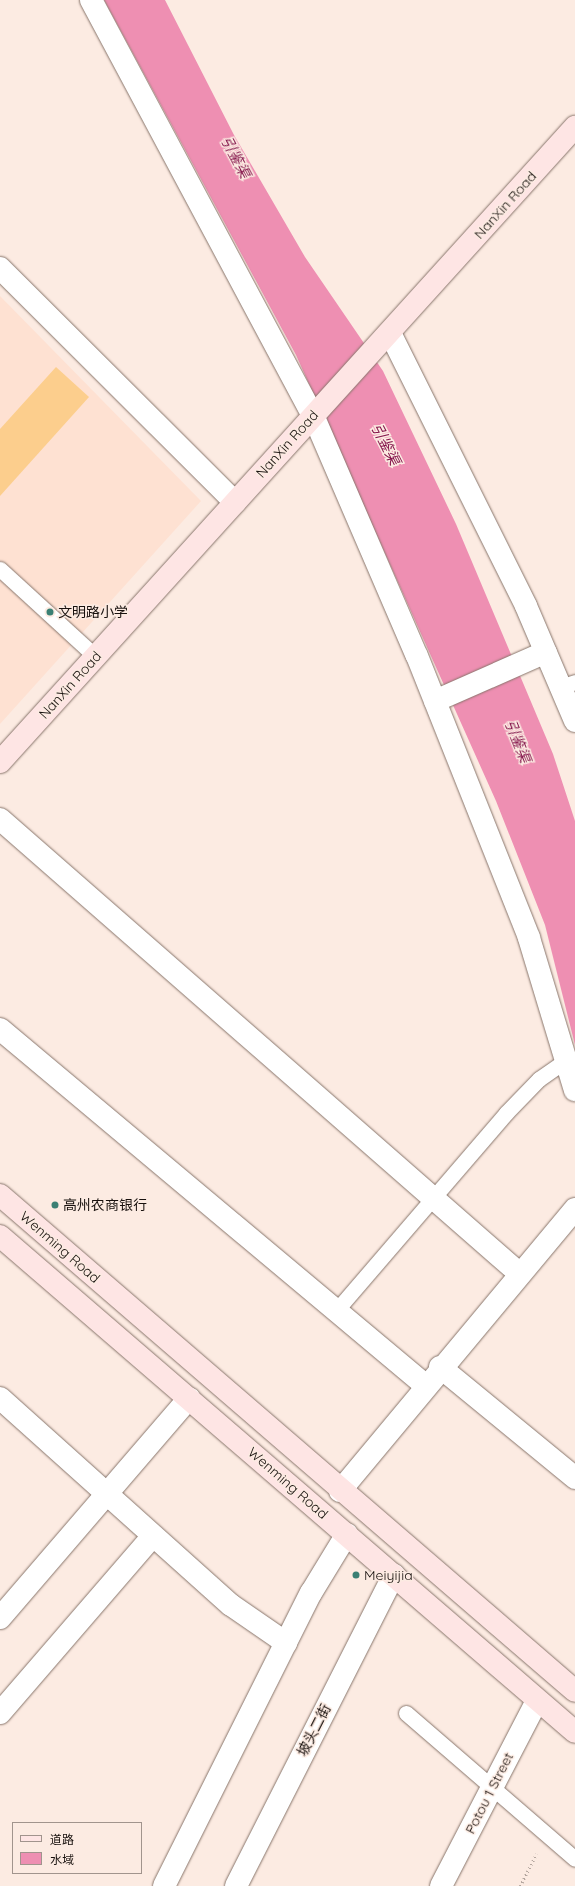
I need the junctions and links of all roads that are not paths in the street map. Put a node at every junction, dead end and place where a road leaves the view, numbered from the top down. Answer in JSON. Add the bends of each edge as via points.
{"nodes":[{"id":1,"x":91,"y":0,"type":"edge"},
{"id":2,"x":575,"y":127,"type":"edge"},
{"id":3,"x":0,"y":268,"type":"edge"},
{"id":4,"x":385,"y":338,"type":"junction"},
{"id":5,"x":320,"y":407,"type":"junction"},
{"id":6,"x":235,"y":502,"type":"junction"},
{"id":7,"x":0,"y":569,"type":"edge"},
{"id":8,"x":537,"y":656,"type":"junction"},
{"id":9,"x":96,"y":657,"type":"junction"},
{"id":10,"x":568,"y":685,"type":"edge"},
{"id":11,"x":445,"y":697,"type":"junction"},
{"id":12,"x":575,"y":721,"type":"edge"},
{"id":13,"x":0,"y":762,"type":"edge"},
{"id":14,"x":0,"y":819,"type":"edge"},
{"id":15,"x":0,"y":1029,"type":"edge"},
{"id":16,"x":566,"y":1060,"type":"junction"},
{"id":17,"x":575,"y":1090,"type":"edge"},
{"id":18,"x":0,"y":1195,"type":"edge"},
{"id":19,"x":434,"y":1199,"type":"junction"},
{"id":20,"x":575,"y":1209,"type":"edge"},
{"id":21,"x":0,"y":1236,"type":"edge"},
{"id":22,"x":520,"y":1274,"type":"junction"},
{"id":23,"x":335,"y":1312,"type":"junction"},
{"id":24,"x":440,"y":1367,"type":"junction"},
{"id":25,"x":425,"y":1385,"type":"junction"},
{"id":26,"x":0,"y":1398,"type":"edge"},
{"id":27,"x":189,"y":1398,"type":"junction"},
{"id":28,"x":575,"y":1478,"type":"edge"},
{"id":29,"x":340,"y":1491,"type":"junction"},
{"id":30,"x":107,"y":1494,"type":"junction"},
{"id":31,"x":347,"y":1534,"type":"junction"},
{"id":32,"x":153,"y":1536,"type":"junction"},
{"id":33,"x":394,"y":1575,"type":"junction"},
{"id":34,"x":0,"y":1618,"type":"edge"},
{"id":35,"x":286,"y":1643,"type":"junction"},
{"id":36,"x":575,"y":1691,"type":"edge"},
{"id":37,"x":537,"y":1700,"type":"junction"},
{"id":38,"x":0,"y":1713,"type":"edge"},
{"id":39,"x":406,"y":1713,"type":"dead end"},
{"id":40,"x":575,"y":1732,"type":"edge"},
{"id":41,"x":491,"y":1787,"type":"junction"},
{"id":42,"x":575,"y":1859,"type":"edge"},
{"id":43,"x":164,"y":1886,"type":"edge"},
{"id":44,"x":236,"y":1886,"type":"edge"},
{"id":45,"x":441,"y":1886,"type":"edge"}],
"edges":[{"from":1,"to":5,"type":"street"},
{"from":2,"to":4,"type":"main road","name":"NanXin Road"},
{"from":3,"to":6,"type":"street"},
{"from":4,"to":5,"type":"main road","name":"NanXin Road"},
{"from":4,"to":8,"type":"street","via":[[463,477]]},
{"from":5,"to":6,"type":"main road","name":"NanXin Road"},
{"from":5,"to":11,"type":"street"},
{"from":6,"to":9,"type":"main road","name":"NanXin Road"},
{"from":7,"to":9,"type":"lane"},
{"from":8,"to":10,"type":"street"},
{"from":8,"to":11,"type":"street"},
{"from":9,"to":13,"type":"main road","name":"NanXin Road"},
{"from":10,"to":12,"type":"street"},
{"from":11,"to":16,"type":"street","via":[[529,938]]},
{"from":14,"to":19,"type":"street"},
{"from":15,"to":23,"type":"street"},
{"from":16,"to":17,"type":"street"},
{"from":16,"to":19,"type":"lane","via":[[539,1079],[506,1113]]},
{"from":18,"to":29,"type":"main road","name":"Wenming Road"},
{"from":19,"to":22,"type":"street"},
{"from":19,"to":23,"type":"lane"},
{"from":20,"to":22,"type":"street"},
{"from":21,"to":27,"type":"main road","name":"Wenming Road"},
{"from":22,"to":24,"type":"street"},
{"from":23,"to":25,"type":"street"},
{"from":24,"to":25,"type":"street"},
{"from":24,"to":28,"type":"street"},
{"from":25,"to":29,"type":"street"},
{"from":26,"to":30,"type":"street"},
{"from":27,"to":30,"type":"street"},
{"from":27,"to":31,"type":"main road","name":"Wenming Road"},
{"from":29,"to":36,"type":"main road","name":"Wenming Road"},
{"from":30,"to":32,"type":"street"},
{"from":30,"to":34,"type":"street"},
{"from":31,"to":33,"type":"main road","name":"Wenming Road"},
{"from":31,"to":35,"type":"street"},
{"from":32,"to":35,"type":"street","via":[[231,1605]]},
{"from":32,"to":38,"type":"street"},
{"from":33,"to":37,"type":"main road","name":"Wenming Road"},
{"from":33,"to":44,"type":"street","name":"坡头二街"},
{"from":35,"to":43,"type":"street"},
{"from":37,"to":40,"type":"main road","name":"Wenming Road"},
{"from":37,"to":41,"type":"street","name":"Potou 1 Street"},
{"from":39,"to":41,"type":"lane"},
{"from":41,"to":42,"type":"lane"},
{"from":41,"to":45,"type":"street","name":"Potou 1 Street"}]}
